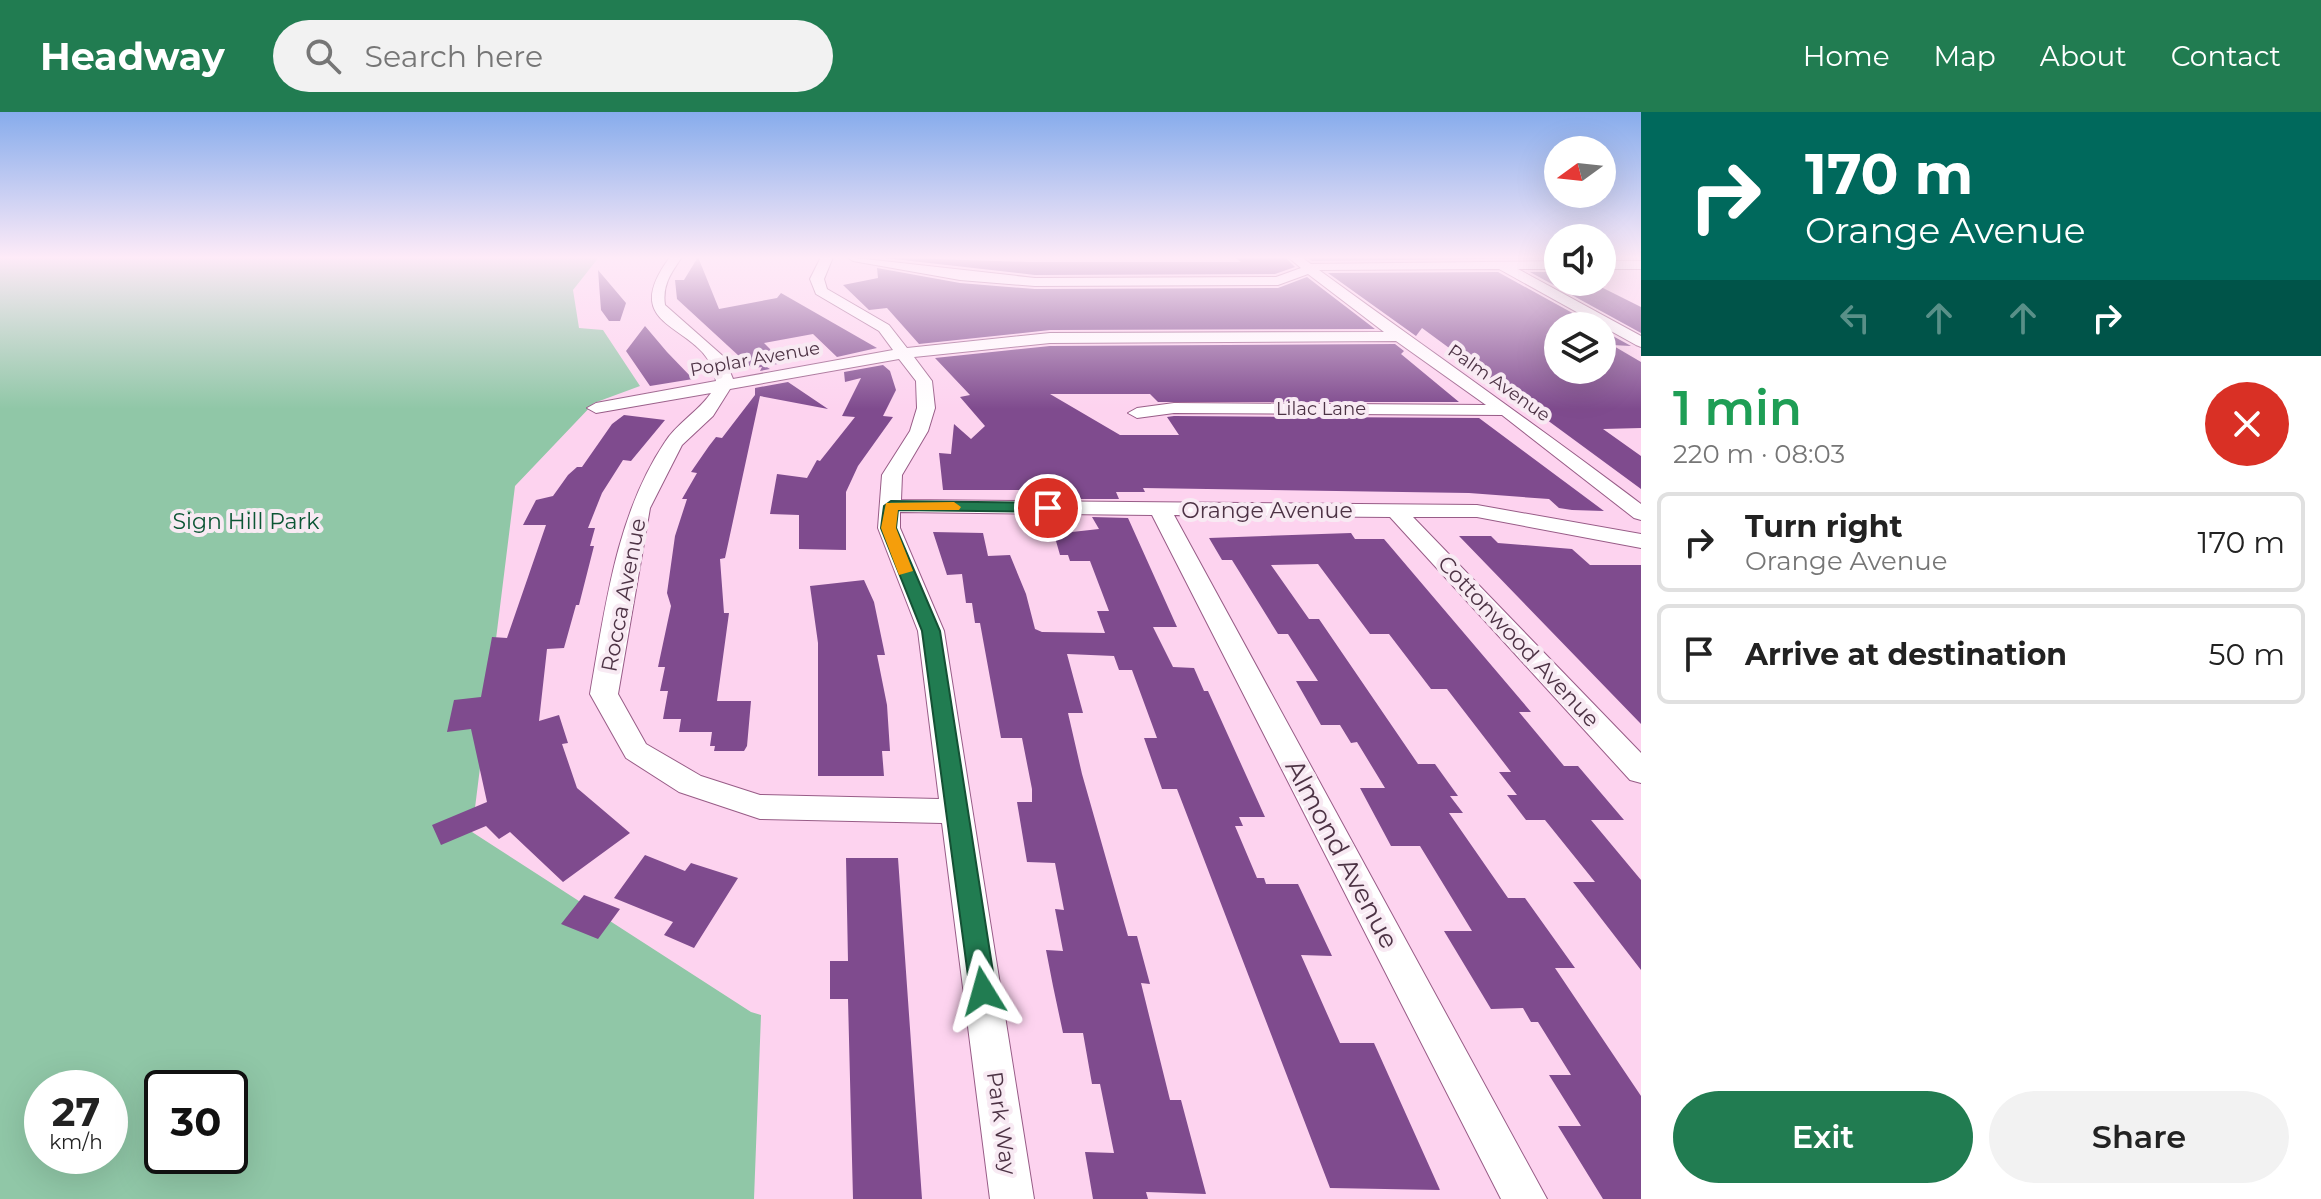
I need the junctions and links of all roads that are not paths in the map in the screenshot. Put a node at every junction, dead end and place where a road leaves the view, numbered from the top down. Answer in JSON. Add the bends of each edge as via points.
{"nodes":[{"id":1,"x":658,"y":308,"type":"edge"},
{"id":2,"x":849,"y":308,"type":"edge"},
{"id":3,"x":1363,"y":308,"type":"edge"},
{"id":4,"x":1579,"y":308,"type":"edge"},
{"id":5,"x":1400,"y":336,"type":"junction"},
{"id":6,"x":1641,"y":342,"type":"edge"},
{"id":7,"x":904,"y":353,"type":"junction"},
{"id":8,"x":725,"y":384,"type":"junction"},
{"id":9,"x":596,"y":408,"type":"dead end"},
{"id":10,"x":1506,"y":410,"type":"junction"},
{"id":11,"x":1137,"y":413,"type":"dead end"},
{"id":12,"x":891,"y":506,"type":"junction"},
{"id":13,"x":1160,"y":509,"type":"junction"},
{"id":14,"x":1396,"y":511,"type":"junction"},
{"id":15,"x":1641,"y":514,"type":"edge"},
{"id":16,"x":1641,"y":541,"type":"edge"},
{"id":17,"x":1641,"y":772,"type":"edge"},
{"id":18,"x":957,"y":811,"type":"junction"},
{"id":19,"x":1012,"y":1199,"type":"edge"},
{"id":20,"x":1525,"y":1199,"type":"edge"}],
"edges":[{"from":1,"to":8,"type":"street","via":[[720,362]]},
{"from":2,"to":7,"type":"street","name":"Park Way","via":[[884,328]]},
{"from":3,"to":5,"type":"street","name":"Palm Avenue"},
{"from":4,"to":6,"type":"street"},
{"from":5,"to":7,"type":"street","name":"Poplar Avenue","via":[[1050,338]]},
{"from":5,"to":10,"type":"street","name":"Palm Avenue"},
{"from":7,"to":8,"type":"street","name":"Poplar Avenue"},
{"from":7,"to":12,"type":"street","name":"Park Way","via":[[924,381],[926,408],[919,431],[892,475]]},
{"from":8,"to":9,"type":"street","name":"Poplar Avenue"},
{"from":8,"to":18,"type":"street","name":"Rocca Avenue","via":[[707,412],[674,442],[640,508],[604,694],[636,751],[690,784],[760,807]]},
{"from":10,"to":11,"type":"street","name":"Lilac Lane","via":[[1174,408]]},
{"from":10,"to":15,"type":"street","name":"Palm Avenue"},
{"from":12,"to":13,"type":"street","name":"Orange Avenue"},
{"from":12,"to":18,"type":"street","name":"Park Way","via":[[889,528],[931,631]]},
{"from":13,"to":14,"type":"street","name":"Orange Avenue"},
{"from":13,"to":20,"type":"street","name":"Almond Avenue"},
{"from":14,"to":16,"type":"street","name":"Orange Avenue","via":[[1477,511]]},
{"from":14,"to":17,"type":"street","name":"Cottonwood Avenue"},
{"from":18,"to":19,"type":"street","name":"Park Way"}]}
